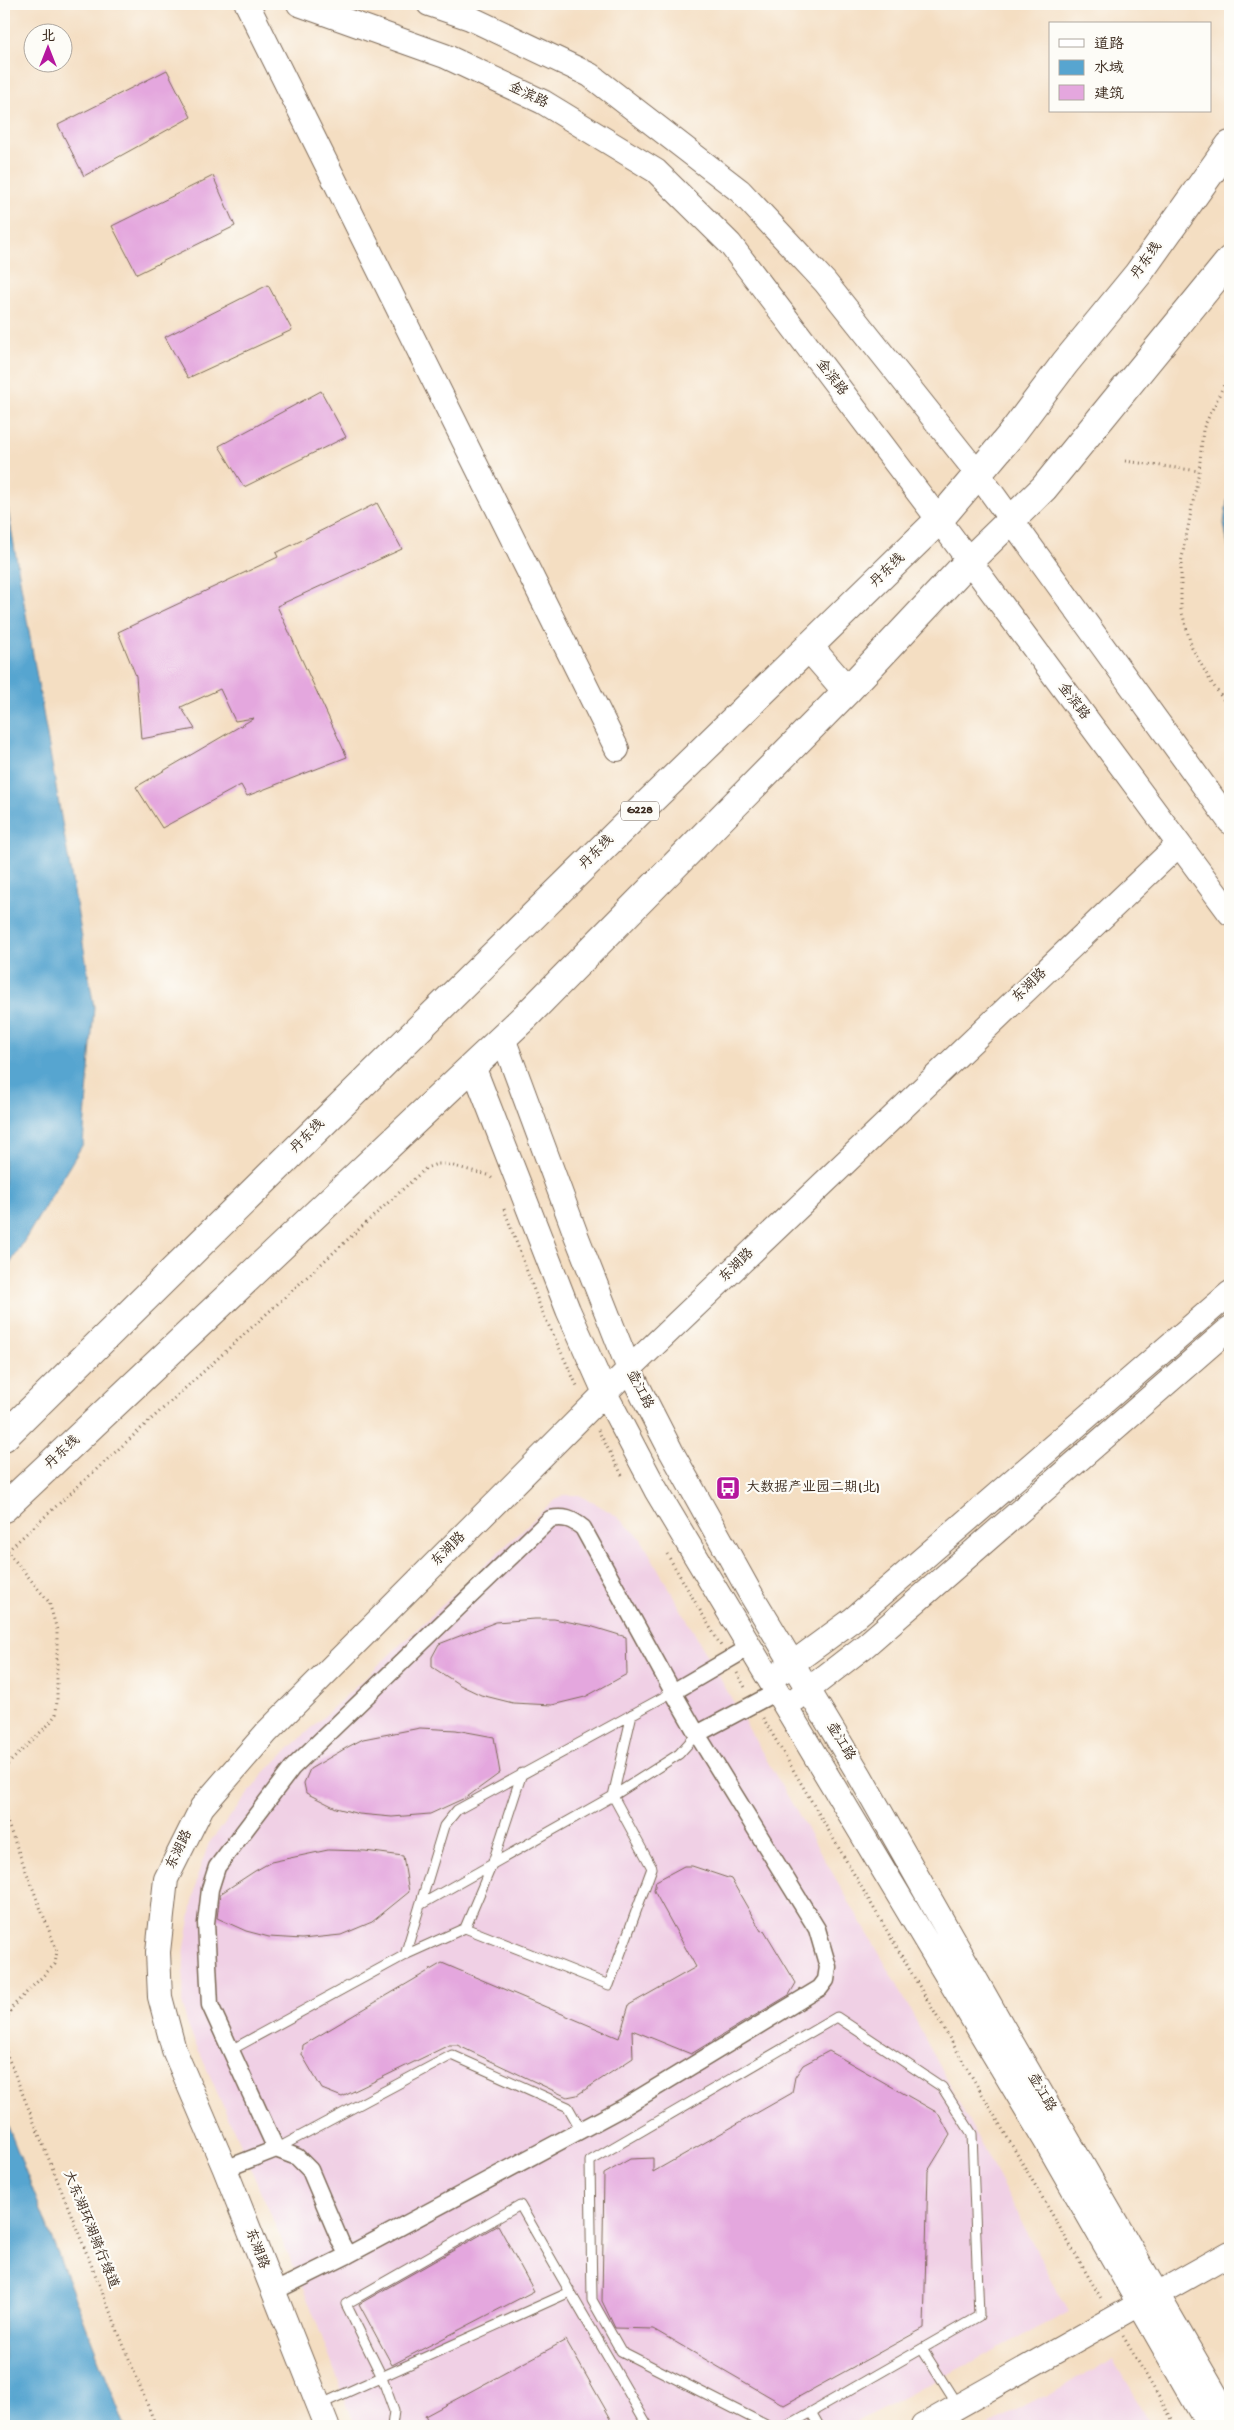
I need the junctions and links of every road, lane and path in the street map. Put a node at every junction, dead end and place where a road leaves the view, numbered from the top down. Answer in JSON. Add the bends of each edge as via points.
{"nodes":[{"id":1,"x":247,"y":4,"type":"edge"},
{"id":2,"x":299,"y":4,"type":"edge"},
{"id":3,"x":428,"y":4,"type":"edge"},
{"id":4,"x":1230,"y":144,"type":"edge"},
{"id":5,"x":1230,"y":260,"type":"edge"},
{"id":6,"x":1230,"y":372,"type":"edge"},
{"id":7,"x":1125,"y":462,"type":"dead end"},
{"id":8,"x":1199,"y":471,"type":"junction"},
{"id":9,"x":978,"y":474,"type":"junction"},
{"id":10,"x":939,"y":520,"type":"junction"},
{"id":11,"x":1012,"y":522,"type":"junction"},
{"id":12,"x":968,"y":562,"type":"junction"},
{"id":13,"x":809,"y":647,"type":"junction"},
{"id":14,"x":847,"y":691,"type":"junction"},
{"id":15,"x":1230,"y":709,"type":"edge"},
{"id":16,"x":617,"y":749,"type":"dead end"},
{"id":17,"x":1230,"y":822,"type":"edge"},
{"id":18,"x":1179,"y":844,"type":"junction"},
{"id":19,"x":1230,"y":913,"type":"edge"},
{"id":20,"x":503,"y":1038,"type":"junction"},
{"id":21,"x":473,"y":1066,"type":"junction"},
{"id":22,"x":1230,"y":1293,"type":"edge"},
{"id":23,"x":1230,"y":1328,"type":"edge"},
{"id":24,"x":628,"y":1369,"type":"junction"},
{"id":25,"x":605,"y":1393,"type":"junction"},
{"id":26,"x":4,"y":1437,"type":"edge"},
{"id":27,"x":4,"y":1508,"type":"edge"},
{"id":28,"x":7,"y":1551,"type":"dead end"},
{"id":29,"x":750,"y":1647,"type":"junction"},
{"id":30,"x":793,"y":1664,"type":"junction"},
{"id":31,"x":809,"y":1690,"type":"junction"},
{"id":32,"x":673,"y":1692,"type":"junction"},
{"id":33,"x":777,"y":1693,"type":"junction"},
{"id":34,"x":632,"y":1714,"type":"junction"},
{"id":35,"x":697,"y":1734,"type":"junction"},
{"id":36,"x":4,"y":1768,"type":"edge"},
{"id":37,"x":522,"y":1773,"type":"junction"},
{"id":38,"x":613,"y":1796,"type":"junction"},
{"id":39,"x":4,"y":1814,"type":"edge"},
{"id":40,"x":493,"y":1862,"type":"junction"},
{"id":41,"x":420,"y":1905,"type":"junction"},
{"id":42,"x":465,"y":1928,"type":"junction"},
{"id":43,"x":405,"y":1955,"type":"junction"},
{"id":44,"x":4,"y":2031,"type":"edge"},
{"id":45,"x":4,"y":2042,"type":"edge"},
{"id":46,"x":230,"y":2050,"type":"junction"},
{"id":47,"x":581,"y":2130,"type":"junction"},
{"id":48,"x":276,"y":2149,"type":"junction"},
{"id":49,"x":225,"y":2169,"type":"junction"},
{"id":50,"x":1230,"y":2253,"type":"edge"},
{"id":51,"x":348,"y":2255,"type":"junction"},
{"id":52,"x":273,"y":2292,"type":"junction"},
{"id":53,"x":570,"y":2292,"type":"junction"},
{"id":54,"x":1148,"y":2299,"type":"junction"},
{"id":55,"x":922,"y":2349,"type":"junction"},
{"id":56,"x":381,"y":2375,"type":"junction"},
{"id":57,"x":958,"y":2407,"type":"junction"},
{"id":58,"x":811,"y":2412,"type":"junction"},
{"id":59,"x":323,"y":2416,"type":"edge"},
{"id":60,"x":1230,"y":2420,"type":"edge"},
{"id":61,"x":156,"y":2426,"type":"edge"},
{"id":62,"x":392,"y":2426,"type":"edge"},
{"id":63,"x":648,"y":2426,"type":"edge"},
{"id":64,"x":768,"y":2426,"type":"edge"},
{"id":65,"x":787,"y":2426,"type":"edge"},
{"id":66,"x":819,"y":2426,"type":"edge"},
{"id":67,"x":923,"y":2426,"type":"edge"},
{"id":68,"x":1209,"y":2426,"type":"edge"}],
"edges":[{"from":1,"to":16,"type":"main road"},
{"from":2,"to":10,"type":"main road","name":"金滨路","via":[[445,56],[543,102],[656,172],[730,244]]},
{"from":3,"to":9,"type":"main road","via":[[470,18],[590,75],[740,191],[825,282]]},
{"from":4,"to":9,"type":"highway","name":"丹东线","number":"G228","via":[[1138,274]]},
{"from":5,"to":11,"type":"highway","name":"丹东线","via":[[1050,481]]},
{"from":6,"to":8,"type":"path","via":[[1203,429]]},
{"from":7,"to":8,"type":"path"},
{"from":8,"to":15,"type":"path","via":[[1181,563],[1181,609],[1192,648]]},
{"from":9,"to":10,"type":"highway","name":"丹东线","number":"G228"},
{"from":9,"to":11,"type":"main road"},
{"from":10,"to":12,"type":"main road","name":"金滨路"},
{"from":10,"to":13,"type":"highway","name":"丹东线","number":"G228"},
{"from":11,"to":12,"type":"highway","name":"丹东线"},
{"from":11,"to":17,"type":"main road"},
{"from":12,"to":14,"type":"highway","name":"丹东线"},
{"from":12,"to":18,"type":"main road","name":"金滨路"},
{"from":13,"to":14,"type":"highway"},
{"from":13,"to":26,"type":"highway","name":"丹东线","number":"G228"},
{"from":14,"to":20,"type":"highway","name":"丹东线"},
{"from":18,"to":19,"type":"main road","name":"金滨路"},
{"from":18,"to":24,"type":"main road","name":"东湖路"},
{"from":20,"to":21,"type":"highway","name":"丹东线"},
{"from":20,"to":24,"type":"main road","name":"壶江路"},
{"from":21,"to":25,"type":"main road","name":"壶江路","via":[[557,1283]]},
{"from":21,"to":27,"type":"highway","name":"丹东线"},
{"from":22,"to":30,"type":"main road","via":[[852,1620]]},
{"from":23,"to":31,"type":"main road","via":[[866,1645]]},
{"from":24,"to":25,"type":"main road","name":"东湖路"},
{"from":24,"to":30,"type":"main road","name":"壶江路","via":[[744,1582]]},
{"from":25,"to":29,"type":"main road","name":"壶江路","via":[[656,1490]]},
{"from":25,"to":49,"type":"main road","name":"东湖路","via":[[267,1732],[202,1807],[166,1879],[158,1952],[160,1997],[174,2050]]},
{"from":28,"to":36,"type":"path","via":[[49,1602],[57,1630],[57,1700],[56,1714],[49,1724]]},
{"from":29,"to":32,"type":"street"},
{"from":29,"to":33,"type":"main road","name":"壶江路"},
{"from":30,"to":31,"type":"main road","name":"壶江路"},
{"from":30,"to":33,"type":"main road"},
{"from":31,"to":33,"type":"main road"},
{"from":31,"to":54,"type":"main road","name":"壶江路"},
{"from":32,"to":34,"type":"lane"},
{"from":32,"to":35,"type":"street"},
{"from":32,"to":46,"type":"street","via":[[583,1528],[567,1518],[550,1519],[292,1768],[217,1867],[210,1889],[206,1923],[210,2005]]},
{"from":33,"to":35,"type":"street"},
{"from":33,"to":54,"type":"main road","name":"壶江路","via":[[1050,2148]]},
{"from":34,"to":37,"type":"lane"},
{"from":34,"to":38,"type":"lane"},
{"from":35,"to":38,"type":"lane","via":[[679,1754]]},
{"from":35,"to":47,"type":"street","via":[[817,1929],[828,1967],[826,1980],[820,1988]]},
{"from":37,"to":40,"type":"lane"},
{"from":37,"to":41,"type":"lane","via":[[452,1815],[444,1826]]},
{"from":38,"to":40,"type":"lane"},
{"from":38,"to":42,"type":"lane","via":[[652,1868],[609,1985]]},
{"from":39,"to":44,"type":"path","via":[[57,1951],[54,1964],[13,2006]]},
{"from":40,"to":41,"type":"lane"},
{"from":40,"to":42,"type":"lane"},
{"from":41,"to":43,"type":"lane"},
{"from":42,"to":43,"type":"lane"},
{"from":43,"to":46,"type":"lane"},
{"from":45,"to":61,"type":"path","name":"大东湖环湖骑行绿道"},
{"from":46,"to":48,"type":"street"},
{"from":47,"to":48,"type":"lane","via":[[568,2107],[452,2055]]},
{"from":47,"to":51,"type":"street"},
{"from":48,"to":49,"type":"street"},
{"from":48,"to":51,"type":"street","via":[[297,2156],[310,2170]]},
{"from":49,"to":52,"type":"main road","name":"东湖路"},
{"from":50,"to":54,"type":"main road"},
{"from":51,"to":52,"type":"street"},
{"from":52,"to":59,"type":"main road","name":"东湖路"},
{"from":53,"to":56,"type":"lane"},
{"from":53,"to":56,"type":"lane","via":[[520,2205],[346,2304]]},
{"from":53,"to":63,"type":"lane"},
{"from":54,"to":57,"type":"main road"},
{"from":54,"to":60,"type":"main road","name":"壶江路"},
{"from":54,"to":68,"type":"main road","name":"壶江路"},
{"from":55,"to":57,"type":"lane"},
{"from":55,"to":58,"type":"lane"},
{"from":55,"to":64,"type":"lane","via":[[980,2316],[972,2134],[942,2087],[837,2017],[590,2161],[592,2300],[621,2351]]},
{"from":56,"to":59,"type":"lane"},
{"from":56,"to":62,"type":"lane","via":[[394,2411]]},
{"from":57,"to":67,"type":"main road"},
{"from":58,"to":65,"type":"lane"},
{"from":58,"to":66,"type":"lane"}]}
